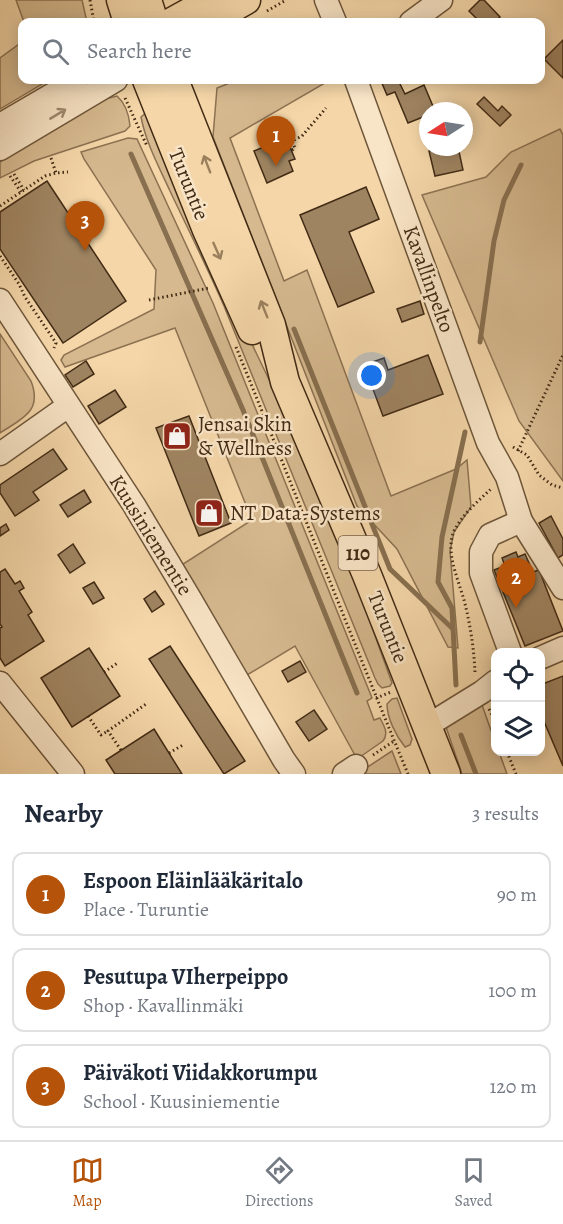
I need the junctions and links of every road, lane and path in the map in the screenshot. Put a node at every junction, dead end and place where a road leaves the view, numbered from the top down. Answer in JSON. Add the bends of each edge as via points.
{"nodes":[{"id":1,"x":90,"y":0,"type":"edge"},
{"id":2,"x":121,"y":0,"type":"edge"},
{"id":3,"x":147,"y":0,"type":"edge"},
{"id":4,"x":212,"y":0,"type":"edge"},
{"id":5,"x":246,"y":0,"type":"edge"},
{"id":6,"x":326,"y":0,"type":"edge"},
{"id":7,"x":441,"y":0,"type":"edge"},
{"id":8,"x":93,"y":18,"type":"edge"},
{"id":9,"x":127,"y":18,"type":"edge"},
{"id":10,"x":153,"y":18,"type":"edge"},
{"id":11,"x":179,"y":18,"type":"edge"},
{"id":12,"x":214,"y":18,"type":"edge"},
{"id":13,"x":333,"y":18,"type":"edge"},
{"id":14,"x":416,"y":18,"type":"edge"},
{"id":15,"x":70,"y":84,"type":"edge"},
{"id":16,"x":126,"y":84,"type":"edge"},
{"id":17,"x":128,"y":84,"type":"edge"},
{"id":18,"x":129,"y":84,"type":"edge"},
{"id":19,"x":176,"y":84,"type":"edge"},
{"id":20,"x":357,"y":84,"type":"edge"},
{"id":21,"x":326,"y":108,"type":"dead end"},
{"id":22,"x":0,"y":125,"type":"edge"},
{"id":23,"x":0,"y":149,"type":"edge"},
{"id":24,"x":292,"y":150,"type":"dead end"},
{"id":25,"x":149,"y":152,"type":"dead end"},
{"id":26,"x":51,"y":158,"type":"dead end"},
{"id":27,"x":68,"y":172,"type":"dead end"},
{"id":28,"x":56,"y":173,"type":"junction"},
{"id":29,"x":12,"y":175,"type":"dead end"},
{"id":30,"x":23,"y":191,"type":"junction"},
{"id":31,"x":0,"y":206,"type":"edge"},
{"id":32,"x":0,"y":256,"type":"edge"},
{"id":33,"x":203,"y":289,"type":"dead end"},
{"id":34,"x":0,"y":300,"type":"edge"},
{"id":35,"x":149,"y":300,"type":"dead end"},
{"id":36,"x":233,"y":340,"type":"dead end"},
{"id":37,"x":56,"y":343,"type":"dead end"},
{"id":38,"x":563,"y":355,"type":"edge"},
{"id":39,"x":285,"y":382,"type":"junction"},
{"id":40,"x":68,"y":406,"type":"junction"},
{"id":41,"x":0,"y":454,"type":"edge"},
{"id":42,"x":563,"y":488,"type":"edge"},
{"id":43,"x":521,"y":521,"type":"junction"},
{"id":44,"x":563,"y":588,"type":"edge"},
{"id":45,"x":509,"y":648,"type":"edge"},
{"id":46,"x":563,"y":648,"type":"edge"},
{"id":47,"x":545,"y":656,"type":"edge"},
{"id":48,"x":119,"y":662,"type":"dead end"},
{"id":49,"x":104,"y":672,"type":"dead end"},
{"id":50,"x":0,"y":683,"type":"edge"},
{"id":51,"x":491,"y":684,"type":"edge"},
{"id":52,"x":146,"y":704,"type":"dead end"},
{"id":53,"x":88,"y":716,"type":"dead end"},
{"id":54,"x":427,"y":726,"type":"junction"},
{"id":55,"x":108,"y":731,"type":"junction"},
{"id":56,"x":394,"y":741,"type":"junction"},
{"id":57,"x":183,"y":745,"type":"dead end"},
{"id":58,"x":121,"y":750,"type":"dead end"},
{"id":59,"x":169,"y":753,"type":"dead end"},
{"id":60,"x":509,"y":756,"type":"edge"},
{"id":61,"x":350,"y":770,"type":"edge"},
{"id":62,"x":74,"y":774,"type":"edge"},
{"id":63,"x":294,"y":774,"type":"edge"},
{"id":64,"x":408,"y":774,"type":"edge"},
{"id":65,"x":446,"y":774,"type":"edge"},
{"id":66,"x":516,"y":774,"type":"edge"}],
"edges":[{"from":1,"to":8,"type":"path"},
{"from":2,"to":9,"type":"main road"},
{"from":3,"to":10,"type":"main road"},
{"from":4,"to":11,"type":"main road"},
{"from":5,"to":12,"type":"main road"},
{"from":6,"to":13,"type":"street"},
{"from":7,"to":14,"type":"street"},
{"from":15,"to":22,"type":"street"},
{"from":23,"to":16,"type":"street","one_way":true},
{"from":17,"to":25,"type":"path"},
{"from":18,"to":39,"type":"main road","name":"Turuntie","number":"110","one_way":true,"via":[[207,230],[253,332]]},
{"from":39,"to":19,"type":"main road","name":"Turuntie","number":"110","one_way":true,"via":[[271,325]]},
{"from":20,"to":43,"type":"street","name":"Kavallinpelto","via":[[488,443],[507,477]]},
{"from":21,"to":24,"type":"path","via":[[302,136],[292,141]]},
{"from":26,"to":28,"type":"path"},
{"from":27,"to":28,"type":"path"},
{"from":28,"to":30,"type":"path"},
{"from":29,"to":30,"type":"path"},
{"from":30,"to":31,"type":"path"},
{"from":32,"to":37,"type":"path"},
{"from":33,"to":35,"type":"path"},
{"from":34,"to":40,"type":"street","name":"Kuusiniementie"},
{"from":36,"to":56,"type":"path"},
{"from":38,"to":42,"type":"path","via":[[519,449],[539,475]]},
{"from":39,"to":54,"type":"main road","name":"Turuntie","number":"110"},
{"from":40,"to":41,"type":"street"},
{"from":40,"to":63,"type":"street","name":"Kuusiniementie","via":[[138,513]]},
{"from":43,"to":44,"type":"street","name":"Kavallinpelto"},
{"from":43,"to":45,"type":"street","via":[[490,535],[481,552],[481,573]]},
{"from":46,"to":47,"type":"street"},
{"from":48,"to":49,"type":"path"},
{"from":50,"to":62,"type":"street"},
{"from":51,"to":54,"type":"street"},
{"from":52,"to":55,"type":"path"},
{"from":53,"to":55,"type":"path","via":[[101,735]]},
{"from":54,"to":65,"type":"main road","name":"Turuntie","number":"110"},
{"from":55,"to":58,"type":"path"},
{"from":56,"to":61,"type":"path"},
{"from":56,"to":64,"type":"path"},
{"from":57,"to":59,"type":"path"},
{"from":60,"to":66,"type":"path"}]}
